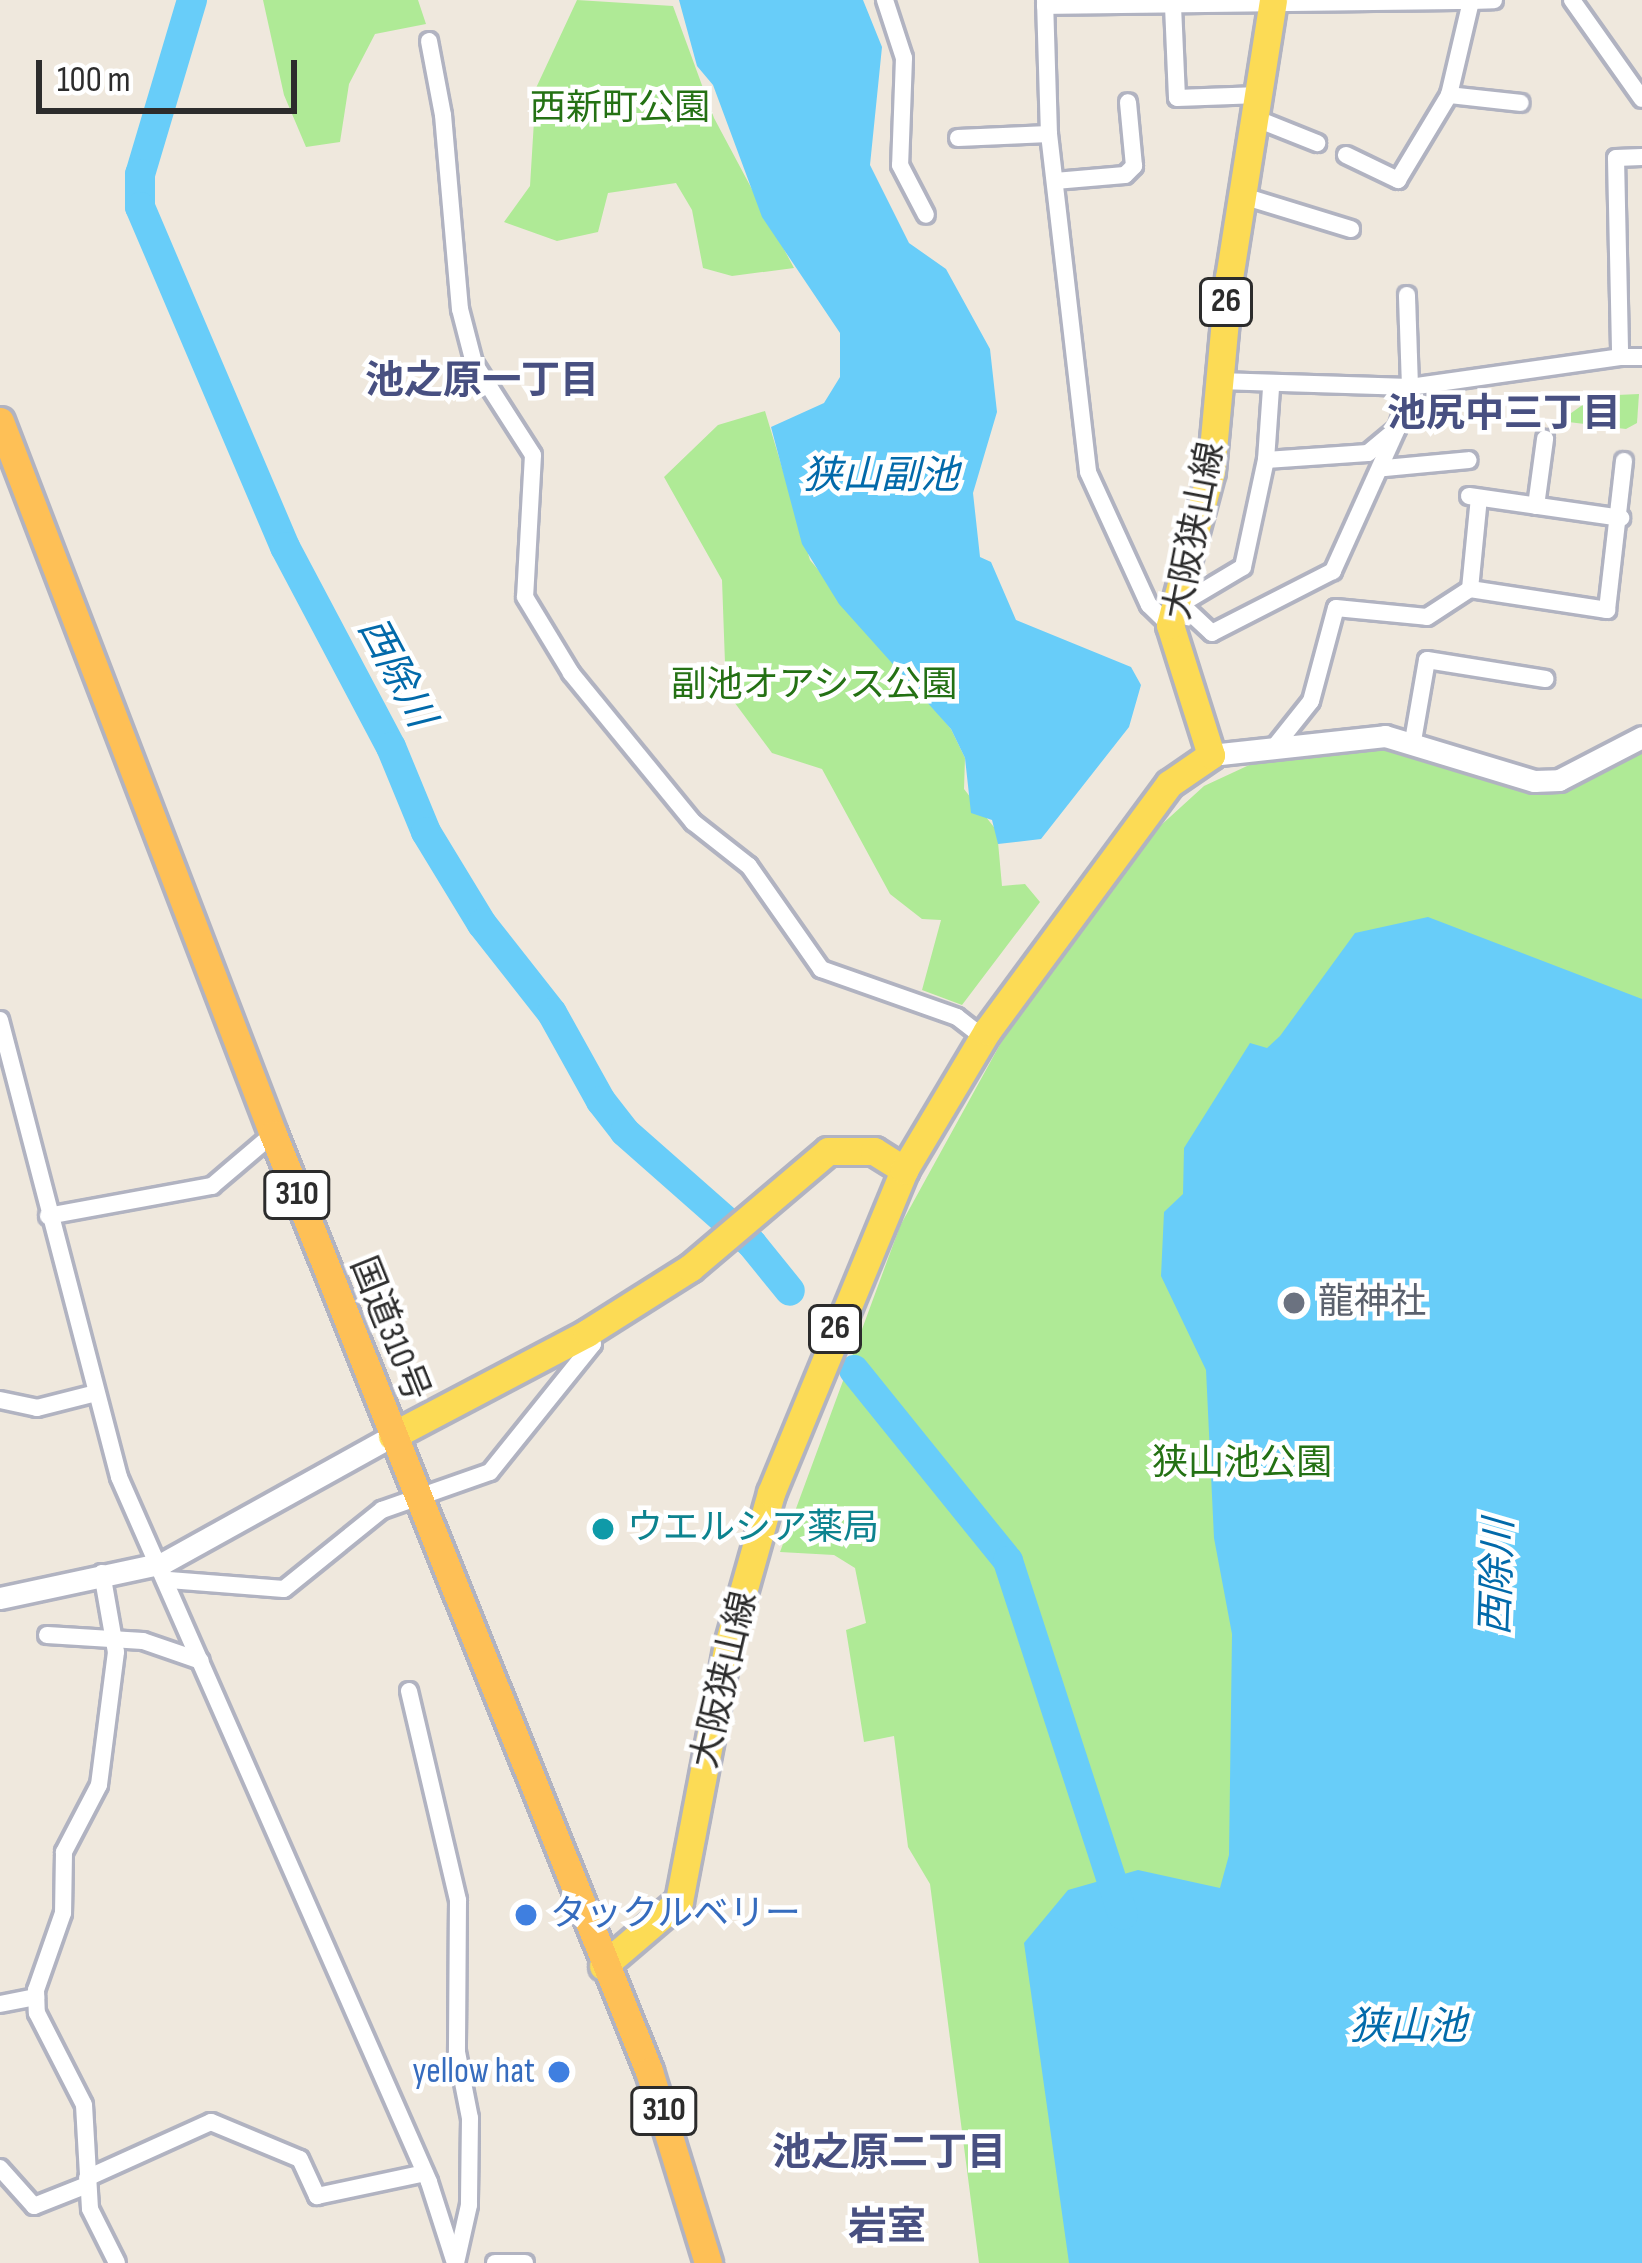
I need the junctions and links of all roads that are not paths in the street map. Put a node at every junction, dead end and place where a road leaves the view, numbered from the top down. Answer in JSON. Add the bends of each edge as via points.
{"nodes":[{"id":1,"x":885,"y":0,"type":"edge"},
{"id":2,"x":1493,"y":0,"type":"edge"},
{"id":3,"x":1572,"y":0,"type":"edge"},
{"id":4,"x":1472,"y":1,"type":"edge"},
{"id":5,"x":1045,"y":3,"type":"edge"},
{"id":6,"x":1106,"y":3,"type":"edge"},
{"id":7,"x":1273,"y":3,"type":"edge"},
{"id":8,"x":1173,"y":5,"type":"junction"},
{"id":9,"x":428,"y":41,"type":"dead end"},
{"id":10,"x":1449,"y":95,"type":"junction"},
{"id":11,"x":1642,"y":99,"type":"edge"},
{"id":12,"x":1128,"y":101,"type":"dead end"},
{"id":13,"x":1521,"y":103,"type":"dead end"},
{"id":14,"x":1258,"y":107,"type":"junction"},
{"id":15,"x":1049,"y":134,"type":"junction"},
{"id":16,"x":958,"y":138,"type":"dead end"},
{"id":17,"x":1317,"y":143,"type":"dead end"},
{"id":18,"x":1346,"y":155,"type":"dead end"},
{"id":19,"x":1642,"y":157,"type":"edge"},
{"id":20,"x":1055,"y":182,"type":"junction"},
{"id":21,"x":1243,"y":196,"type":"junction"},
{"id":22,"x":926,"y":215,"type":"dead end"},
{"id":23,"x":1351,"y":229,"type":"dead end"},
{"id":24,"x":1407,"y":295,"type":"dead end"},
{"id":25,"x":1620,"y":357,"type":"junction"},
{"id":26,"x":1642,"y":357,"type":"edge"},
{"id":27,"x":1218,"y":381,"type":"junction"},
{"id":28,"x":1410,"y":387,"type":"junction"},
{"id":29,"x":1271,"y":388,"type":"junction"},
{"id":30,"x":0,"y":421,"type":"edge"},
{"id":31,"x":1397,"y":429,"type":"junction"},
{"id":32,"x":1545,"y":440,"type":"dead end"},
{"id":33,"x":1266,"y":460,"type":"junction"},
{"id":34,"x":1469,"y":460,"type":"dead end"},
{"id":35,"x":1624,"y":461,"type":"dead end"},
{"id":36,"x":1385,"y":468,"type":"junction"},
{"id":37,"x":1536,"y":506,"type":"junction"},
{"id":38,"x":1621,"y":518,"type":"junction"},
{"id":39,"x":1469,"y":589,"type":"junction"},
{"id":40,"x":1175,"y":614,"type":"junction"},
{"id":41,"x":1545,"y":679,"type":"dead end"},
{"id":42,"x":1642,"y":737,"type":"edge"},
{"id":43,"x":1413,"y":741,"type":"junction"},
{"id":44,"x":1276,"y":745,"type":"junction"},
{"id":45,"x":1211,"y":755,"type":"junction"},
{"id":46,"x":0,"y":1020,"type":"edge"},
{"id":47,"x":983,"y":1037,"type":"junction"},
{"id":48,"x":273,"y":1134,"type":"junction"},
{"id":49,"x":904,"y":1170,"type":"junction"},
{"id":50,"x":48,"y":1216,"type":"junction"},
{"id":51,"x":587,"y":1333,"type":"junction"},
{"id":52,"x":92,"y":1394,"type":"junction"},
{"id":53,"x":0,"y":1400,"type":"edge"},
{"id":54,"x":392,"y":1436,"type":"junction"},
{"id":55,"x":420,"y":1502,"type":"junction"},
{"id":56,"x":166,"y":1572,"type":"junction"},
{"id":57,"x":102,"y":1573,"type":"junction"},
{"id":58,"x":0,"y":1598,"type":"edge"},
{"id":59,"x":47,"y":1635,"type":"dead end"},
{"id":60,"x":114,"y":1639,"type":"junction"},
{"id":61,"x":201,"y":1661,"type":"junction"},
{"id":62,"x":409,"y":1691,"type":"dead end"},
{"id":63,"x":603,"y":1966,"type":"junction"},
{"id":64,"x":36,"y":1997,"type":"junction"},
{"id":65,"x":0,"y":2004,"type":"edge"},
{"id":66,"x":0,"y":2168,"type":"edge"},
{"id":67,"x":425,"y":2174,"type":"junction"},
{"id":68,"x":87,"y":2182,"type":"junction"},
{"id":69,"x":117,"y":2263,"type":"edge"},
{"id":70,"x":455,"y":2263,"type":"edge"},
{"id":71,"x":494,"y":2263,"type":"edge"},
{"id":72,"x":525,"y":2263,"type":"edge"},
{"id":73,"x":708,"y":2263,"type":"edge"}],
"edges":[{"from":1,"to":22,"type":"street","via":[[904,58],[900,165]]},
{"from":2,"to":4,"type":"street"},
{"from":3,"to":11,"type":"street"},
{"from":4,"to":7,"type":"street"},
{"from":4,"to":10,"type":"street"},
{"from":5,"to":6,"type":"street"},
{"from":5,"to":15,"type":"street"},
{"from":6,"to":8,"type":"street"},
{"from":7,"to":8,"type":"street"},
{"from":7,"to":14,"type":"main road","name":"大阪狭山線","number":"26"},
{"from":8,"to":14,"type":"street","via":[[1177,98]]},
{"from":9,"to":47,"type":"street","via":[[473,363],[532,455],[520,580],[535,616],[693,823],[749,866],[821,969],[957,1017]]},
{"from":10,"to":13,"type":"street"},
{"from":10,"to":18,"type":"street","via":[[1398,180]]},
{"from":12,"to":20,"type":"street","via":[[1134,166],[1124,175]]},
{"from":14,"to":17,"type":"street"},
{"from":14,"to":21,"type":"main road","name":"大阪狭山線","number":"26"},
{"from":15,"to":16,"type":"street"},
{"from":15,"to":20,"type":"street"},
{"from":19,"to":25,"type":"street","via":[[1616,158]]},
{"from":20,"to":40,"type":"street","via":[[1088,472],[1149,605]]},
{"from":21,"to":23,"type":"street"},
{"from":21,"to":27,"type":"main road","name":"大阪狭山線","number":"26"},
{"from":24,"to":28,"type":"street"},
{"from":25,"to":26,"type":"street"},
{"from":25,"to":28,"type":"street"},
{"from":27,"to":29,"type":"street"},
{"from":27,"to":40,"type":"main road","name":"大阪狭山線","number":"26","via":[[1211,471]]},
{"from":28,"to":29,"type":"street"},
{"from":28,"to":31,"type":"street"},
{"from":29,"to":33,"type":"street"},
{"from":30,"to":48,"type":"highway","name":"国道310号","number":"310"},
{"from":31,"to":33,"type":"street","via":[[1368,452]]},
{"from":31,"to":36,"type":"street"},
{"from":32,"to":37,"type":"street"},
{"from":33,"to":40,"type":"street","via":[[1243,567]]},
{"from":34,"to":36,"type":"street"},
{"from":35,"to":38,"type":"street"},
{"from":36,"to":40,"type":"street","via":[[1333,571],[1212,633]]},
{"from":37,"to":38,"type":"street"},
{"from":37,"to":39,"type":"street","via":[[1474,497]]},
{"from":38,"to":39,"type":"street","via":[[1607,610]]},
{"from":39,"to":44,"type":"street","via":[[1427,617],[1336,608],[1311,701]]},
{"from":40,"to":45,"type":"main road","name":"大阪狭山線"},
{"from":41,"to":43,"type":"street","via":[[1427,661]]},
{"from":42,"to":43,"type":"street","via":[[1559,780],[1534,781]]},
{"from":43,"to":44,"type":"street"},
{"from":44,"to":45,"type":"street"},
{"from":45,"to":47,"type":"main road","name":"大阪狭山線","number":"26","via":[[1179,771]]},
{"from":46,"to":50,"type":"street"},
{"from":47,"to":49,"type":"main road","name":"大阪狭山線","number":"26"},
{"from":48,"to":50,"type":"street","via":[[212,1186]]},
{"from":48,"to":54,"type":"highway","name":"国道310号","number":"310"},
{"from":49,"to":51,"type":"main road","via":[[874,1150],[828,1151],[716,1246]]},
{"from":49,"to":63,"type":"main road","name":"大阪狭山線","number":"26","via":[[771,1493],[728,1645],[679,1900]]},
{"from":50,"to":52,"type":"street"},
{"from":51,"to":54,"type":"main road"},
{"from":51,"to":55,"type":"street","via":[[593,1344],[514,1448],[477,1479]]},
{"from":52,"to":53,"type":"street","via":[[37,1408]]},
{"from":52,"to":56,"type":"street","via":[[119,1478]]},
{"from":54,"to":55,"type":"highway","name":"国道310号","number":"310"},
{"from":54,"to":56,"type":"street"},
{"from":55,"to":56,"type":"street","via":[[382,1510],[284,1589]]},
{"from":55,"to":63,"type":"highway","name":"国道310号","number":"310"},
{"from":56,"to":57,"type":"street"},
{"from":56,"to":61,"type":"street"},
{"from":57,"to":58,"type":"street"},
{"from":57,"to":60,"type":"street"},
{"from":59,"to":60,"type":"street"},
{"from":60,"to":61,"type":"street","via":[[171,1647]]},
{"from":60,"to":64,"type":"street","via":[[99,1785],[64,1852],[63,1913]]},
{"from":61,"to":67,"type":"street"},
{"from":62,"to":70,"type":"street","via":[[458,1900],[458,2051],[470,2118],[469,2205]]},
{"from":63,"to":73,"type":"highway","name":"国道310号","number":"310","via":[[682,2158]]},
{"from":64,"to":65,"type":"street"},
{"from":64,"to":68,"type":"street","via":[[84,2105]]},
{"from":66,"to":68,"type":"street","via":[[34,2206]]},
{"from":67,"to":68,"type":"street","via":[[317,2196],[300,2159],[211,2122]]},
{"from":67,"to":70,"type":"street"},
{"from":68,"to":69,"type":"street","via":[[90,2210]]},
{"from":71,"to":72,"type":"street"}]}
